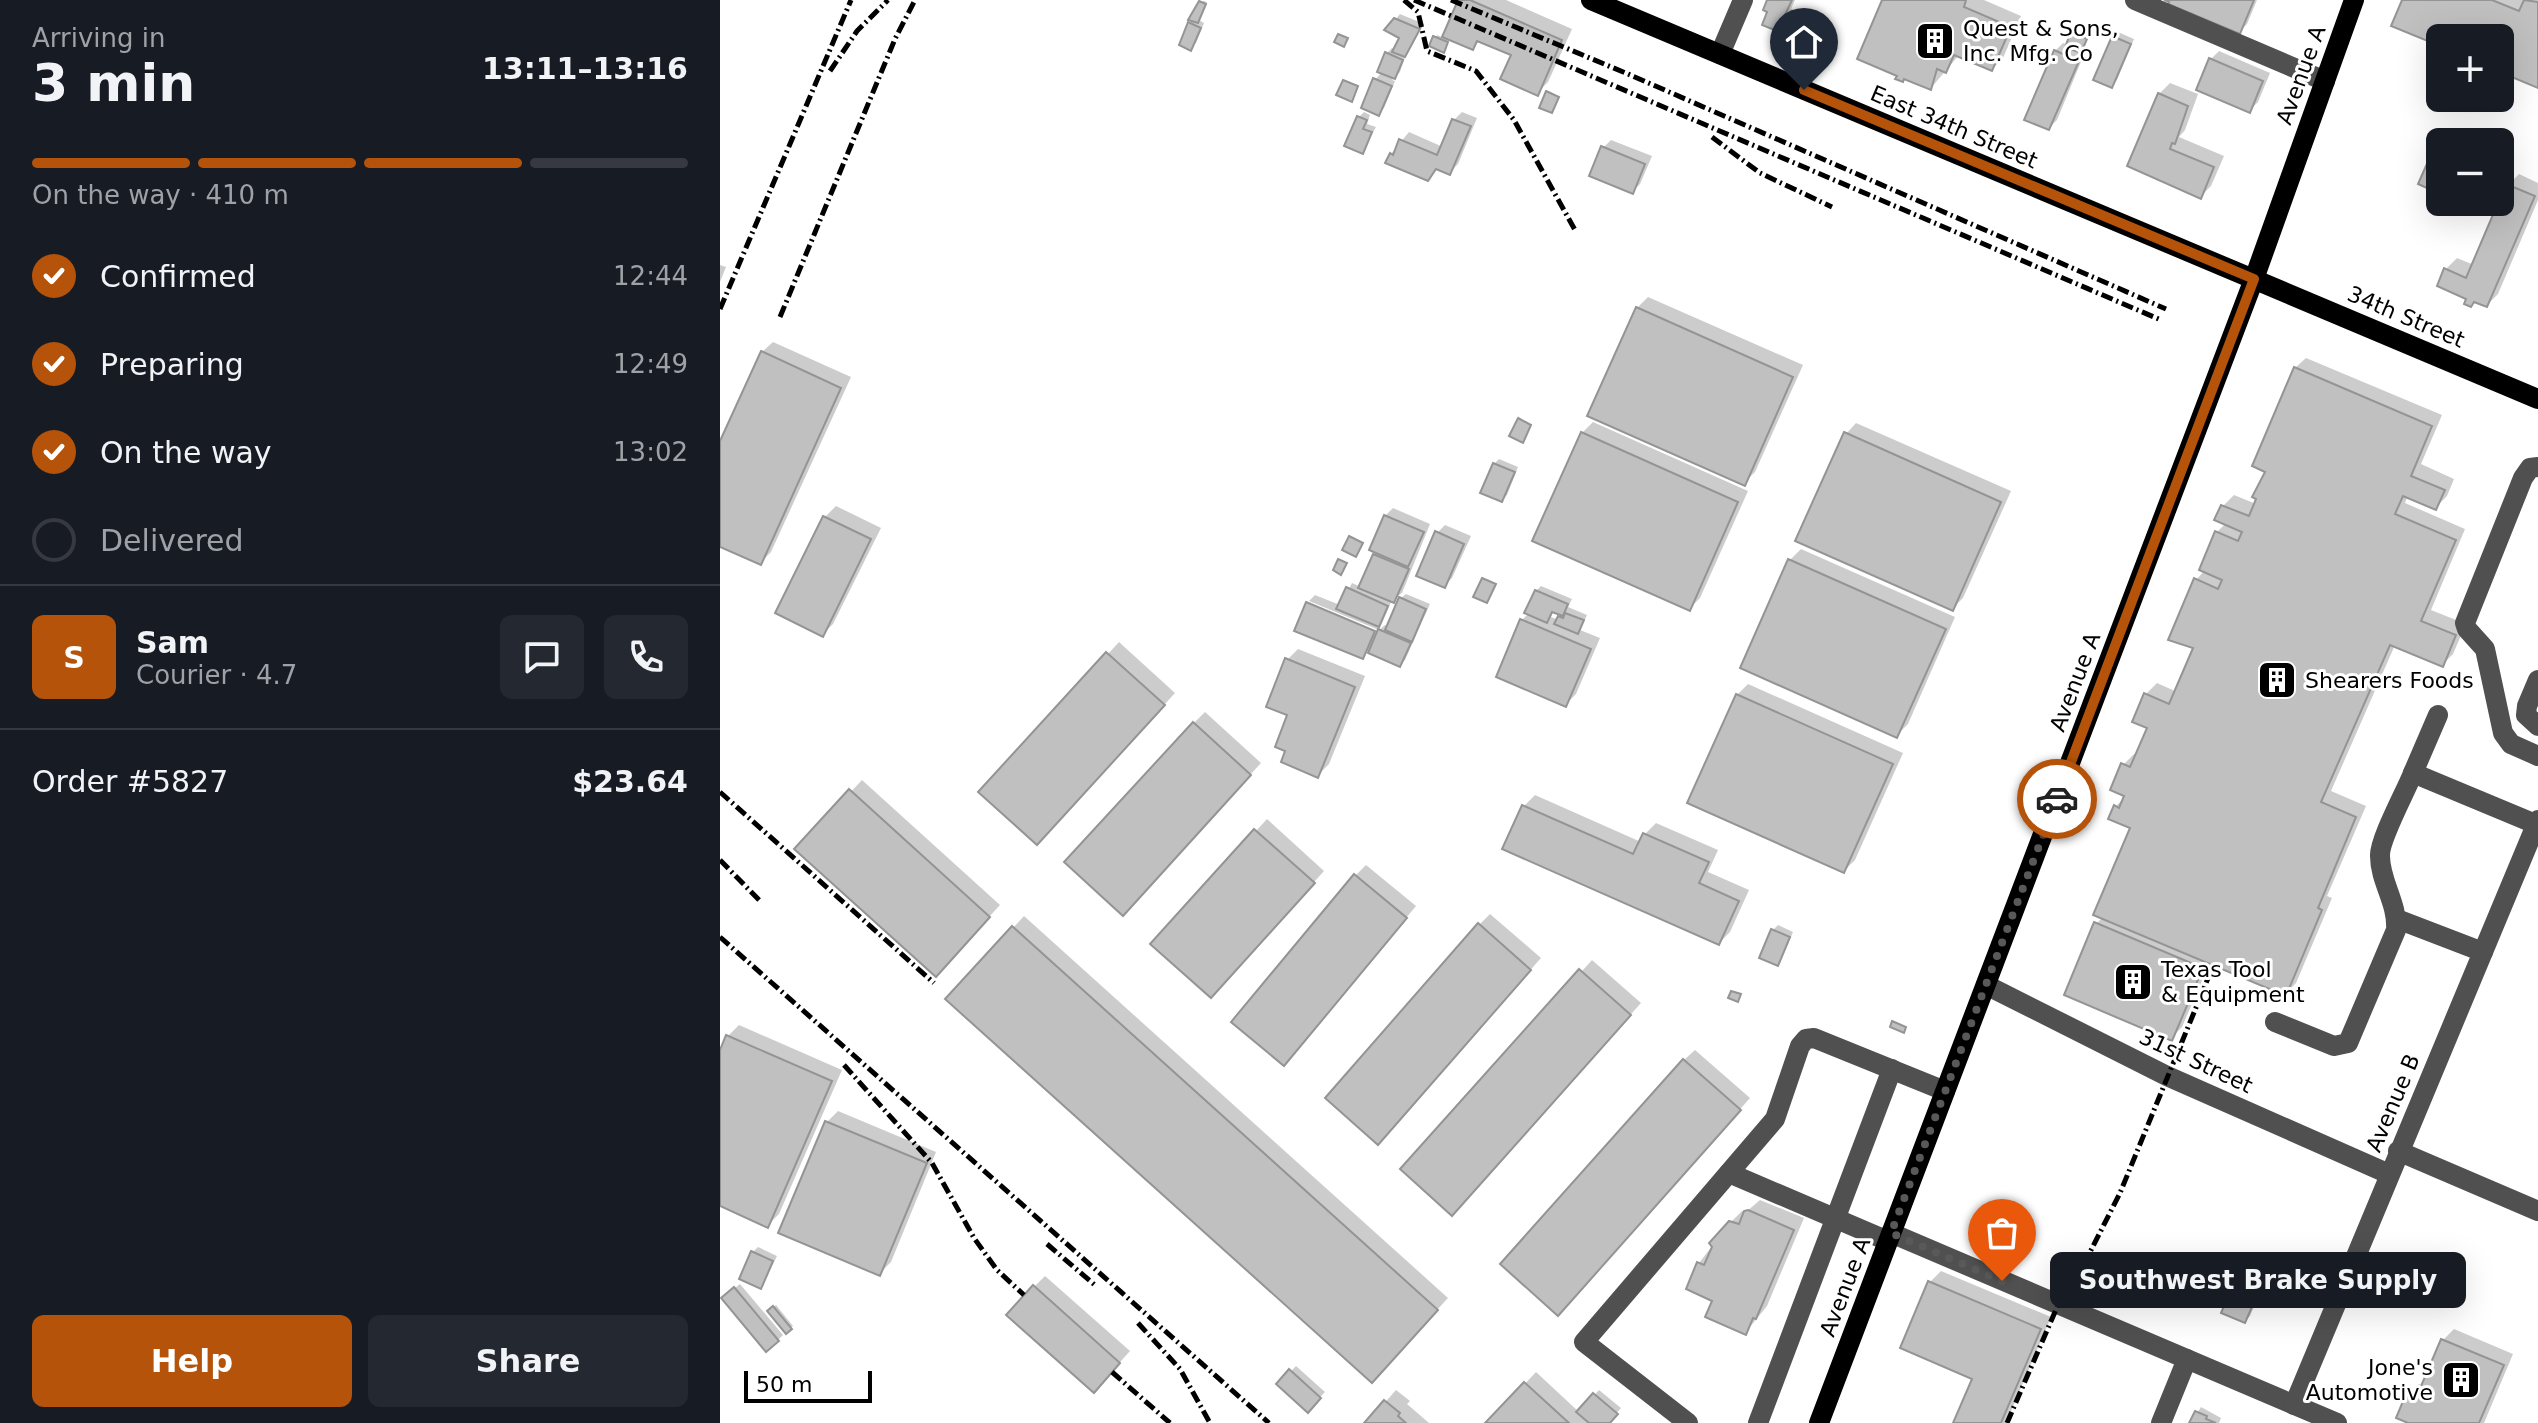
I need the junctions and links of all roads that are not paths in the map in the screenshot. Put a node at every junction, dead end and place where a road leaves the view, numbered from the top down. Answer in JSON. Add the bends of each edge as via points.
{"nodes":[{"id":1,"x":1591,"y":0,"type":"edge"},
{"id":2,"x":1743,"y":0,"type":"edge"},
{"id":3,"x":2135,"y":0,"type":"edge"},
{"id":4,"x":2354,"y":0,"type":"edge"},
{"id":5,"x":1720,"y":54,"type":"junction"},
{"id":6,"x":2325,"y":81,"type":"junction"},
{"id":7,"x":2254,"y":279,"type":"junction"},
{"id":8,"x":2538,"y":399,"type":"edge"},
{"id":9,"x":2538,"y":467,"type":"edge"},
{"id":10,"x":2538,"y":680,"type":"edge"},
{"id":11,"x":2438,"y":715,"type":"dead end"},
{"id":12,"x":2501,"y":724,"type":"junction"},
{"id":13,"x":2538,"y":726,"type":"edge"},
{"id":14,"x":2538,"y":741,"type":"edge"},
{"id":15,"x":2538,"y":756,"type":"edge"},
{"id":16,"x":2413,"y":773,"type":"junction"},
{"id":17,"x":2537,"y":823,"type":"edge"},
{"id":18,"x":2397,"y":919,"type":"junction"},
{"id":19,"x":2483,"y":952,"type":"junction"},
{"id":20,"x":1986,"y":985,"type":"junction"},
{"id":21,"x":2275,"y":1022,"type":"dead end"},
{"id":22,"x":1892,"y":1069,"type":"junction"},
{"id":23,"x":1945,"y":1091,"type":"junction"},
{"id":24,"x":2398,"y":1151,"type":"junction"},
{"id":25,"x":1729,"y":1173,"type":"junction"},
{"id":26,"x":2389,"y":1174,"type":"junction"},
{"id":27,"x":2538,"y":1211,"type":"edge"},
{"id":28,"x":1834,"y":1218,"type":"junction"},
{"id":29,"x":1890,"y":1237,"type":"junction"},
{"id":30,"x":2187,"y":1359,"type":"junction"},
{"id":31,"x":2294,"y":1405,"type":"junction"},
{"id":32,"x":2312,"y":1418,"type":"edge"},
{"id":33,"x":1688,"y":1423,"type":"edge"},
{"id":34,"x":1758,"y":1423,"type":"edge"},
{"id":35,"x":1819,"y":1423,"type":"edge"},
{"id":36,"x":2161,"y":1423,"type":"edge"},
{"id":37,"x":2337,"y":1423,"type":"edge"}],
"edges":[{"from":1,"to":5,"type":"main road","name":"East 34th Street"},
{"from":2,"to":5,"type":"street"},
{"from":3,"to":6,"type":"street"},
{"from":4,"to":6,"type":"main road","name":"Avenue A"},
{"from":5,"to":7,"type":"main road","name":"East 34th Street"},
{"from":6,"to":7,"type":"main road","name":"Avenue A"},
{"from":7,"to":8,"type":"main road","name":"34th Street"},
{"from":7,"to":20,"type":"main road","name":"Avenue A"},
{"from":9,"to":12,"type":"street","via":[[2523,478],[2465,623],[2485,649]]},
{"from":10,"to":13,"type":"street","via":[[2526,715]]},
{"from":11,"to":16,"type":"street"},
{"from":12,"to":14,"type":"street"},
{"from":12,"to":15,"type":"street","via":[[2511,744]]},
{"from":16,"to":17,"type":"street"},
{"from":16,"to":18,"type":"street","via":[[2379,852]]},
{"from":17,"to":19,"type":"street","name":"Avenue B"},
{"from":18,"to":19,"type":"street"},
{"from":18,"to":21,"type":"street","via":[[2348,1043],[2334,1046]]},
{"from":19,"to":24,"type":"street","name":"Avenue B"},
{"from":20,"to":23,"type":"main road","name":"Avenue A"},
{"from":20,"to":26,"type":"street","name":"31st Street","via":[[2167,1076]]},
{"from":22,"to":23,"type":"street"},
{"from":22,"to":25,"type":"street","via":[[1806,1039],[1775,1119]]},
{"from":22,"to":28,"type":"street"},
{"from":23,"to":29,"type":"main road","name":"Avenue A"},
{"from":24,"to":26,"type":"street","name":"Avenue B"},
{"from":24,"to":27,"type":"street"},
{"from":25,"to":28,"type":"street"},
{"from":25,"to":33,"type":"street","via":[[1584,1342]]},
{"from":26,"to":31,"type":"street","name":"Avenue B"},
{"from":28,"to":29,"type":"street"},
{"from":28,"to":34,"type":"street"},
{"from":29,"to":30,"type":"street"},
{"from":29,"to":35,"type":"main road","name":"Avenue A"},
{"from":30,"to":31,"type":"street"},
{"from":30,"to":36,"type":"street"},
{"from":31,"to":32,"type":"street"},
{"from":32,"to":37,"type":"street"}]}
